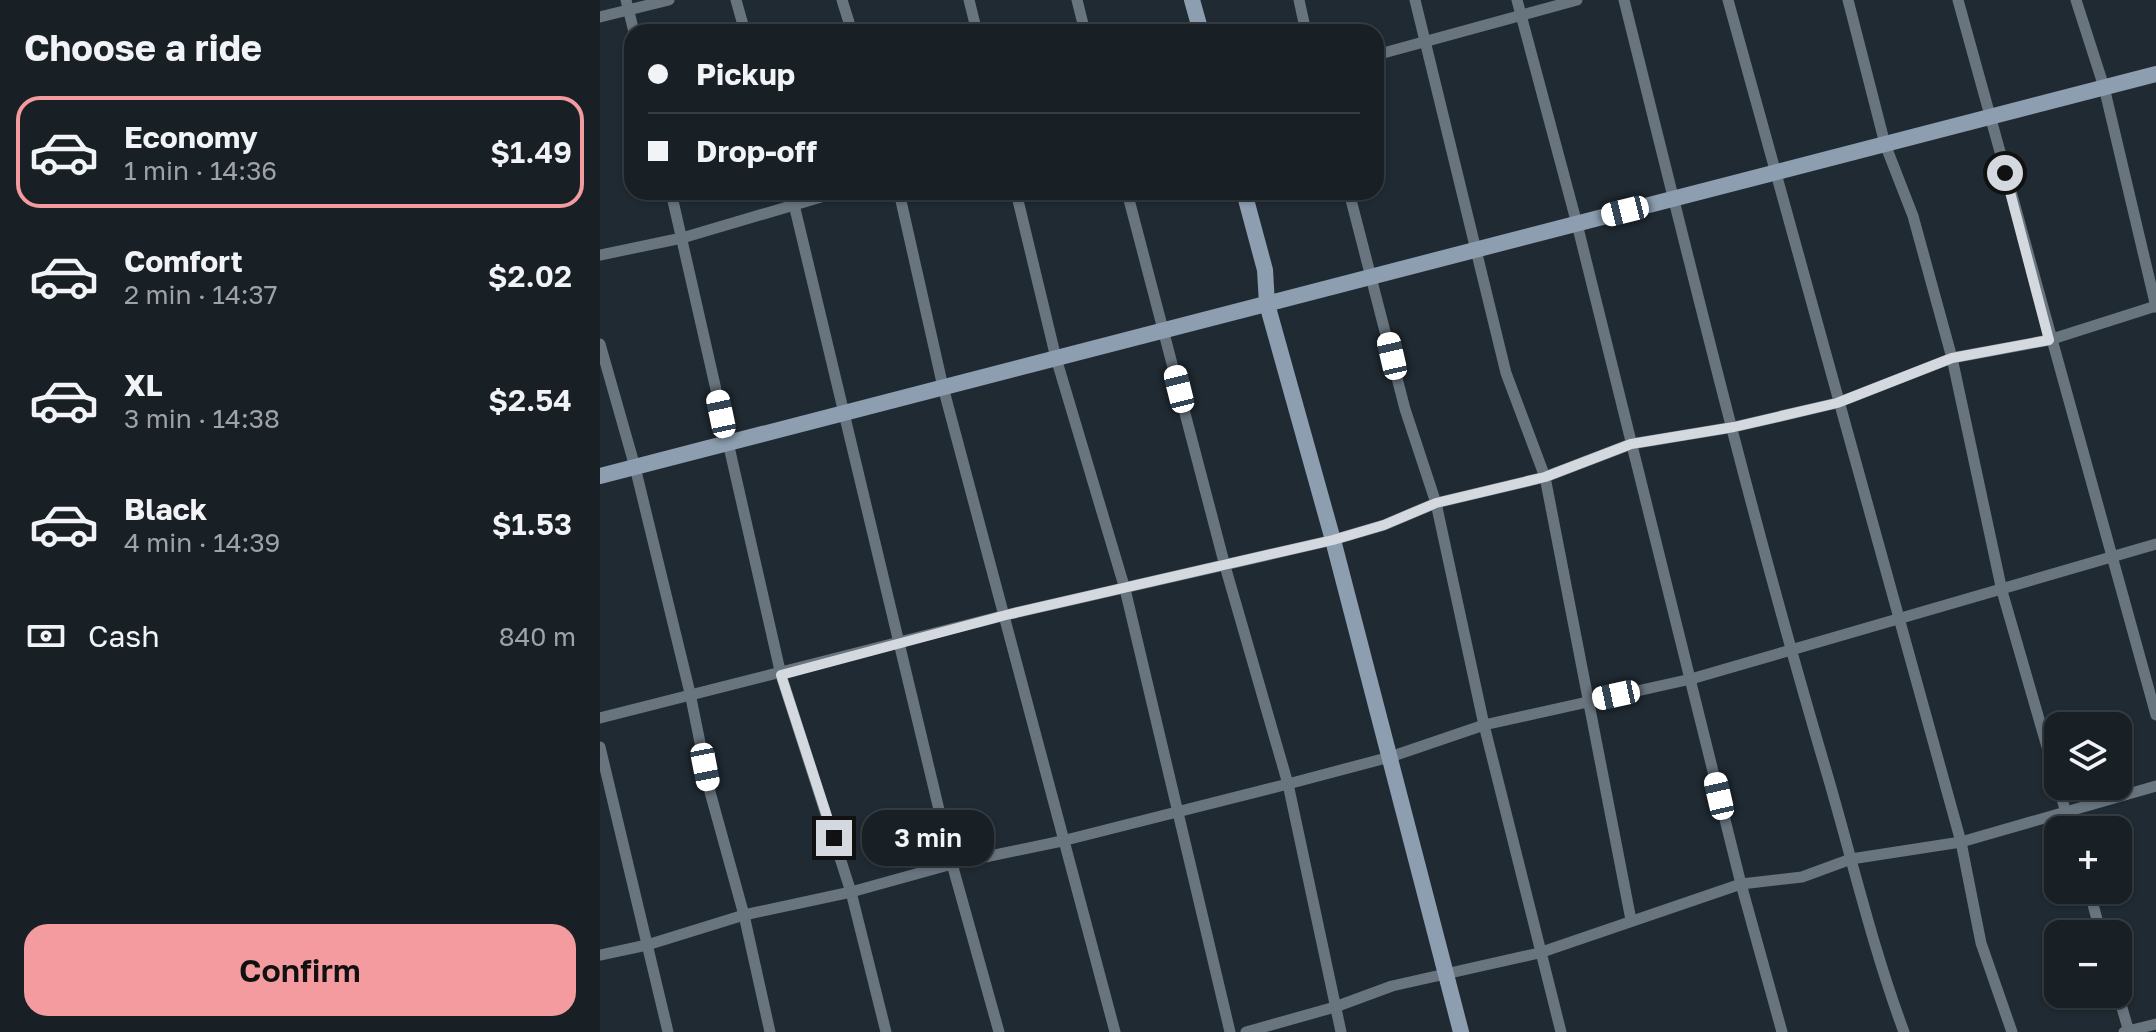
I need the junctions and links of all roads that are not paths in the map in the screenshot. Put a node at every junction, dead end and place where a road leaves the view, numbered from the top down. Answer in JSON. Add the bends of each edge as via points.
{"nodes":[{"id":1,"x":669,"y":0,"type":"edge"},
{"id":2,"x":736,"y":0,"type":"edge"},
{"id":3,"x":842,"y":0,"type":"edge"},
{"id":4,"x":969,"y":0,"type":"edge"},
{"id":5,"x":1077,"y":0,"type":"edge"},
{"id":6,"x":1192,"y":0,"type":"edge"},
{"id":7,"x":1299,"y":0,"type":"edge"},
{"id":8,"x":1415,"y":0,"type":"edge"},
{"id":9,"x":1517,"y":0,"type":"edge"},
{"id":10,"x":1577,"y":0,"type":"edge"},
{"id":11,"x":1624,"y":0,"type":"edge"},
{"id":12,"x":1728,"y":0,"type":"edge"},
{"id":13,"x":1848,"y":0,"type":"edge"},
{"id":14,"x":1958,"y":0,"type":"edge"},
{"id":15,"x":2076,"y":0,"type":"edge"},
{"id":16,"x":627,"y":5,"type":"edge"},
{"id":17,"x":1521,"y":15,"type":"junction"},
{"id":18,"x":600,"y":17,"type":"edge"},
{"id":19,"x":743,"y":24,"type":"edge"},
{"id":20,"x":850,"y":24,"type":"edge"},
{"id":21,"x":975,"y":24,"type":"edge"},
{"id":22,"x":1083,"y":24,"type":"edge"},
{"id":23,"x":1199,"y":24,"type":"edge"},
{"id":24,"x":1304,"y":24,"type":"edge"},
{"id":25,"x":1426,"y":43,"type":"junction"},
{"id":26,"x":1384,"y":53,"type":"edge"},
{"id":27,"x":2156,"y":74,"type":"edge"},
{"id":28,"x":2104,"y":87,"type":"junction"},
{"id":29,"x":1990,"y":117,"type":"junction"},
{"id":30,"x":1885,"y":144,"type":"junction"},
{"id":31,"x":1774,"y":173,"type":"junction"},
{"id":32,"x":1674,"y":199,"type":"junction"},
{"id":33,"x":673,"y":200,"type":"edge"},
{"id":34,"x":784,"y":200,"type":"edge"},
{"id":35,"x":793,"y":200,"type":"edge"},
{"id":36,"x":901,"y":200,"type":"edge"},
{"id":37,"x":1018,"y":200,"type":"edge"},
{"id":38,"x":1129,"y":200,"type":"edge"},
{"id":39,"x":1246,"y":200,"type":"edge"},
{"id":40,"x":1351,"y":200,"type":"edge"},
{"id":41,"x":1577,"y":224,"type":"junction"},
{"id":42,"x":682,"y":238,"type":"junction"},
{"id":43,"x":1476,"y":250,"type":"junction"},
{"id":44,"x":600,"y":255,"type":"edge"},
{"id":45,"x":1373,"y":276,"type":"junction"},
{"id":46,"x":1267,"y":304,"type":"junction"},
{"id":47,"x":2156,"y":306,"type":"edge"},
{"id":48,"x":1164,"y":330,"type":"junction"},
{"id":49,"x":2049,"y":340,"type":"junction"},
{"id":50,"x":600,"y":344,"type":"edge"},
{"id":51,"x":1056,"y":358,"type":"junction"},
{"id":52,"x":1952,"y":358,"type":"junction"},
{"id":53,"x":943,"y":387,"type":"junction"},
{"id":54,"x":1837,"y":403,"type":"junction"},
{"id":55,"x":845,"y":413,"type":"junction"},
{"id":56,"x":1734,"y":427,"type":"junction"},
{"id":57,"x":727,"y":443,"type":"junction"},
{"id":58,"x":1631,"y":444,"type":"junction"},
{"id":59,"x":635,"y":467,"type":"junction"},
{"id":60,"x":600,"y":476,"type":"edge"},
{"id":61,"x":1545,"y":477,"type":"junction"},
{"id":62,"x":1436,"y":503,"type":"junction"},
{"id":63,"x":1333,"y":540,"type":"junction"},
{"id":64,"x":2156,"y":544,"type":"edge"},
{"id":65,"x":2113,"y":554,"type":"junction"},
{"id":66,"x":1225,"y":566,"type":"junction"},
{"id":67,"x":1125,"y":589,"type":"junction"},
{"id":68,"x":2002,"y":591,"type":"junction"},
{"id":69,"x":1006,"y":615,"type":"junction"},
{"id":70,"x":1896,"y":618,"type":"junction"},
{"id":71,"x":900,"y":642,"type":"junction"},
{"id":72,"x":1790,"y":649,"type":"junction"},
{"id":73,"x":781,"y":675,"type":"junction"},
{"id":74,"x":1691,"y":679,"type":"junction"},
{"id":75,"x":690,"y":693,"type":"junction"},
{"id":76,"x":1591,"y":700,"type":"junction"},
{"id":77,"x":2156,"y":715,"type":"edge"},
{"id":78,"x":600,"y":718,"type":"edge"},
{"id":79,"x":1484,"y":725,"type":"junction"},
{"id":80,"x":600,"y":747,"type":"edge"},
{"id":81,"x":1390,"y":757,"type":"junction"},
{"id":82,"x":1288,"y":784,"type":"junction"},
{"id":83,"x":2156,"y":786,"type":"edge"},
{"id":84,"x":1180,"y":811,"type":"junction"},
{"id":85,"x":2065,"y":812,"type":"junction"},
{"id":86,"x":2066,"y":816,"type":"edge"},
{"id":87,"x":1062,"y":841,"type":"junction"},
{"id":88,"x":1961,"y":842,"type":"junction"},
{"id":89,"x":1851,"y":859,"type":"junction"},
{"id":90,"x":952,"y":864,"type":"junction"},
{"id":91,"x":1741,"y":884,"type":"junction"},
{"id":92,"x":851,"y":892,"type":"junction"},
{"id":93,"x":744,"y":915,"type":"junction"},
{"id":94,"x":1631,"y":920,"type":"junction"},
{"id":95,"x":647,"y":945,"type":"junction"},
{"id":96,"x":1539,"y":953,"type":"junction"},
{"id":97,"x":600,"y":955,"type":"edge"},
{"id":98,"x":1447,"y":973,"type":"junction"},
{"id":99,"x":1335,"y":1007,"type":"junction"},
{"id":100,"x":2121,"y":1008,"type":"edge"},
{"id":101,"x":2156,"y":1024,"type":"edge"},
{"id":102,"x":668,"y":1032,"type":"edge"},
{"id":103,"x":770,"y":1032,"type":"edge"},
{"id":104,"x":886,"y":1032,"type":"edge"},
{"id":105,"x":999,"y":1032,"type":"edge"},
{"id":106,"x":1115,"y":1032,"type":"edge"},
{"id":107,"x":1230,"y":1032,"type":"edge"},
{"id":108,"x":1246,"y":1032,"type":"edge"},
{"id":109,"x":1341,"y":1032,"type":"edge"},
{"id":110,"x":1461,"y":1032,"type":"edge"},
{"id":111,"x":1561,"y":1032,"type":"edge"},
{"id":112,"x":1782,"y":1032,"type":"edge"},
{"id":113,"x":1904,"y":1032,"type":"edge"},
{"id":114,"x":2012,"y":1032,"type":"edge"},
{"id":115,"x":2127,"y":1032,"type":"edge"}],
"edges":[{"from":1,"to":16,"type":"street"},
{"from":2,"to":19,"type":"street"},
{"from":3,"to":20,"type":"street"},
{"from":4,"to":21,"type":"street"},
{"from":5,"to":22,"type":"street"},
{"from":6,"to":23,"type":"street"},
{"from":7,"to":24,"type":"street"},
{"from":8,"to":25,"type":"street"},
{"from":9,"to":17,"type":"street"},
{"from":10,"to":17,"type":"street"},
{"from":11,"to":32,"type":"street"},
{"from":12,"to":31,"type":"street"},
{"from":13,"to":30,"type":"street"},
{"from":14,"to":29,"type":"street"},
{"from":15,"to":28,"type":"street"},
{"from":16,"to":18,"type":"street"},
{"from":17,"to":25,"type":"street"},
{"from":17,"to":41,"type":"street"},
{"from":25,"to":26,"type":"street"},
{"from":25,"to":43,"type":"street"},
{"from":27,"to":28,"type":"street"},
{"from":28,"to":29,"type":"street"},
{"from":28,"to":47,"type":"street"},
{"from":29,"to":30,"type":"street"},
{"from":29,"to":49,"type":"street"},
{"from":30,"to":31,"type":"street"},
{"from":30,"to":52,"type":"street","via":[[1913,216]]},
{"from":31,"to":32,"type":"street"},
{"from":31,"to":54,"type":"street"},
{"from":32,"to":41,"type":"street"},
{"from":32,"to":56,"type":"street"},
{"from":33,"to":42,"type":"street"},
{"from":34,"to":42,"type":"street"},
{"from":35,"to":55,"type":"street"},
{"from":36,"to":53,"type":"street"},
{"from":37,"to":51,"type":"street"},
{"from":38,"to":48,"type":"street"},
{"from":39,"to":46,"type":"street","via":[[1265,270]]},
{"from":40,"to":45,"type":"street"},
{"from":41,"to":43,"type":"street"},
{"from":41,"to":58,"type":"street"},
{"from":42,"to":44,"type":"street"},
{"from":42,"to":57,"type":"street"},
{"from":43,"to":45,"type":"street"},
{"from":43,"to":61,"type":"street","via":[[1506,373]]},
{"from":45,"to":46,"type":"street"},
{"from":45,"to":62,"type":"street","via":[[1405,409]]},
{"from":46,"to":48,"type":"street"},
{"from":46,"to":63,"type":"street"},
{"from":47,"to":49,"type":"street"},
{"from":48,"to":51,"type":"street"},
{"from":48,"to":66,"type":"street"},
{"from":49,"to":52,"type":"street"},
{"from":49,"to":65,"type":"street"},
{"from":50,"to":59,"type":"street"},
{"from":51,"to":53,"type":"street"},
{"from":51,"to":67,"type":"street"},
{"from":52,"to":54,"type":"street"},
{"from":52,"to":68,"type":"street"},
{"from":53,"to":55,"type":"street"},
{"from":53,"to":69,"type":"street"},
{"from":54,"to":56,"type":"street"},
{"from":54,"to":70,"type":"street"},
{"from":55,"to":57,"type":"street"},
{"from":55,"to":71,"type":"street"},
{"from":56,"to":58,"type":"street"},
{"from":56,"to":72,"type":"street"},
{"from":57,"to":59,"type":"street"},
{"from":57,"to":73,"type":"street"},
{"from":58,"to":61,"type":"street"},
{"from":58,"to":74,"type":"street"},
{"from":59,"to":60,"type":"street"},
{"from":59,"to":75,"type":"street"},
{"from":61,"to":62,"type":"street"},
{"from":61,"to":76,"type":"street"},
{"from":62,"to":63,"type":"street"},
{"from":62,"to":79,"type":"street"},
{"from":63,"to":66,"type":"street"},
{"from":63,"to":81,"type":"street"},
{"from":64,"to":65,"type":"street"},
{"from":65,"to":68,"type":"street"},
{"from":65,"to":77,"type":"street"},
{"from":66,"to":67,"type":"street"},
{"from":66,"to":82,"type":"street"},
{"from":67,"to":69,"type":"street"},
{"from":67,"to":84,"type":"street"},
{"from":68,"to":70,"type":"street"},
{"from":68,"to":85,"type":"street"},
{"from":69,"to":71,"type":"street"},
{"from":69,"to":87,"type":"street"},
{"from":70,"to":72,"type":"street"},
{"from":70,"to":88,"type":"street"},
{"from":71,"to":73,"type":"street"},
{"from":71,"to":90,"type":"street"},
{"from":72,"to":74,"type":"street"},
{"from":72,"to":89,"type":"street"},
{"from":73,"to":75,"type":"street"},
{"from":73,"to":92,"type":"street"},
{"from":74,"to":76,"type":"street"},
{"from":74,"to":91,"type":"street"},
{"from":75,"to":78,"type":"street"},
{"from":75,"to":93,"type":"street"},
{"from":76,"to":79,"type":"street"},
{"from":76,"to":94,"type":"street"},
{"from":79,"to":81,"type":"street"},
{"from":79,"to":96,"type":"street"},
{"from":80,"to":95,"type":"street"},
{"from":81,"to":82,"type":"street"},
{"from":81,"to":98,"type":"street"},
{"from":82,"to":84,"type":"street"},
{"from":82,"to":99,"type":"street"},
{"from":83,"to":85,"type":"street"},
{"from":84,"to":87,"type":"street"},
{"from":84,"to":107,"type":"street"},
{"from":85,"to":86,"type":"street"},
{"from":85,"to":88,"type":"street"},
{"from":87,"to":90,"type":"street"},
{"from":87,"to":106,"type":"street"},
{"from":88,"to":89,"type":"street"},
{"from":88,"to":114,"type":"street","via":[[1981,943]]},
{"from":89,"to":91,"type":"street","via":[[1802,877]]},
{"from":89,"to":113,"type":"street","via":[[1876,957]]},
{"from":90,"to":92,"type":"street"},
{"from":90,"to":105,"type":"street"},
{"from":91,"to":94,"type":"street"},
{"from":91,"to":112,"type":"street"},
{"from":92,"to":93,"type":"street"},
{"from":92,"to":104,"type":"street"},
{"from":93,"to":95,"type":"street"},
{"from":93,"to":103,"type":"street"},
{"from":94,"to":96,"type":"street"},
{"from":95,"to":97,"type":"street"},
{"from":95,"to":102,"type":"street"},
{"from":96,"to":98,"type":"street"},
{"from":96,"to":111,"type":"street"},
{"from":98,"to":99,"type":"street"},
{"from":98,"to":110,"type":"street"},
{"from":99,"to":108,"type":"street"},
{"from":99,"to":109,"type":"street"},
{"from":100,"to":115,"type":"street"},
{"from":101,"to":115,"type":"street"}]}
